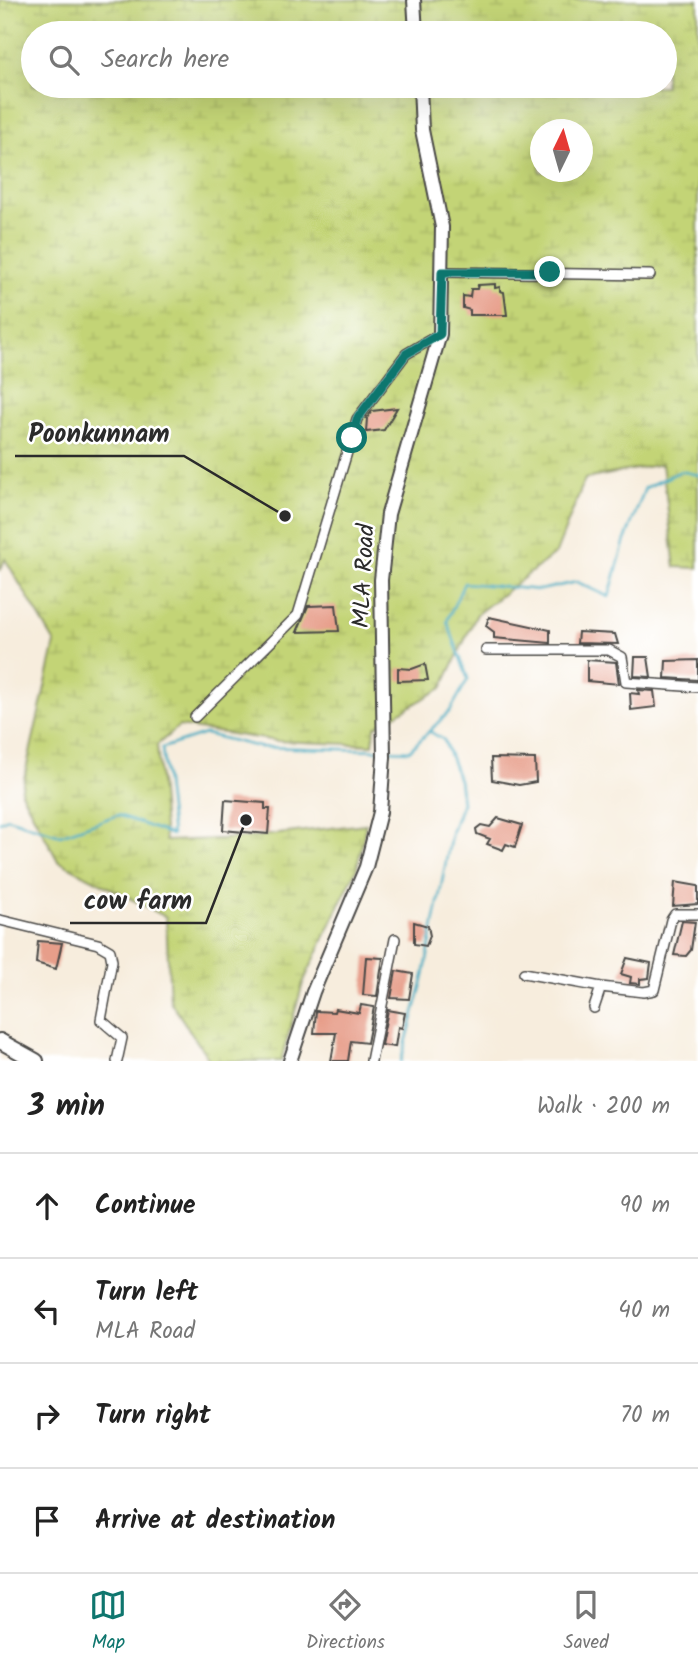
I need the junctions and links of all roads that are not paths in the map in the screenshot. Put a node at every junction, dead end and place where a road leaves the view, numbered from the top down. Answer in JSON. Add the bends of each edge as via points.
{"nodes":[{"id":1,"x":414,"y":0,"type":"edge"},
{"id":2,"x":415,"y":21,"type":"edge"},
{"id":3,"x":421,"y":98,"type":"edge"},
{"id":4,"x":442,"y":272,"type":"junction"},
{"id":5,"x":650,"y":275,"type":"dead end"},
{"id":6,"x":440,"y":334,"type":"junction"},
{"id":7,"x":486,"y":650,"type":"dead end"},
{"id":8,"x":698,"y":687,"type":"edge"},
{"id":9,"x":195,"y":717,"type":"dead end"},
{"id":10,"x":698,"y":914,"type":"edge"},
{"id":11,"x":0,"y":920,"type":"edge"},
{"id":12,"x":395,"y":939,"type":"dead end"},
{"id":13,"x":524,"y":973,"type":"dead end"},
{"id":14,"x":601,"y":987,"type":"junction"},
{"id":15,"x":594,"y":1008,"type":"dead end"},
{"id":16,"x":0,"y":1041,"type":"edge"},
{"id":17,"x":36,"y":1061,"type":"edge"},
{"id":18,"x":117,"y":1061,"type":"edge"},
{"id":19,"x":290,"y":1061,"type":"edge"},
{"id":20,"x":371,"y":1061,"type":"edge"}],
"edges":[{"from":1,"to":2,"type":"street"},
{"from":3,"to":4,"type":"street","name":"MLA Road","via":[[422,130],[442,227]]},
{"from":4,"to":5,"type":"street"},
{"from":4,"to":6,"type":"street","name":"MLA Road"},
{"from":6,"to":9,"type":"street","via":[[406,354],[357,419],[298,615]]},
{"from":6,"to":19,"type":"street","name":"MLA Road","via":[[387,514],[381,580],[384,757],[380,812],[366,867],[313,992]]},
{"from":7,"to":8,"type":"street","via":[[609,650],[622,657],[626,682]]},
{"from":10,"to":14,"type":"street","via":[[675,915],[671,920],[654,990]]},
{"from":11,"to":18,"type":"street","via":[[110,951],[101,1020],[121,1038]]},
{"from":12,"to":20,"type":"street"},
{"from":13,"to":14,"type":"street"},
{"from":14,"to":15,"type":"street"},
{"from":16,"to":17,"type":"main road"}]}
